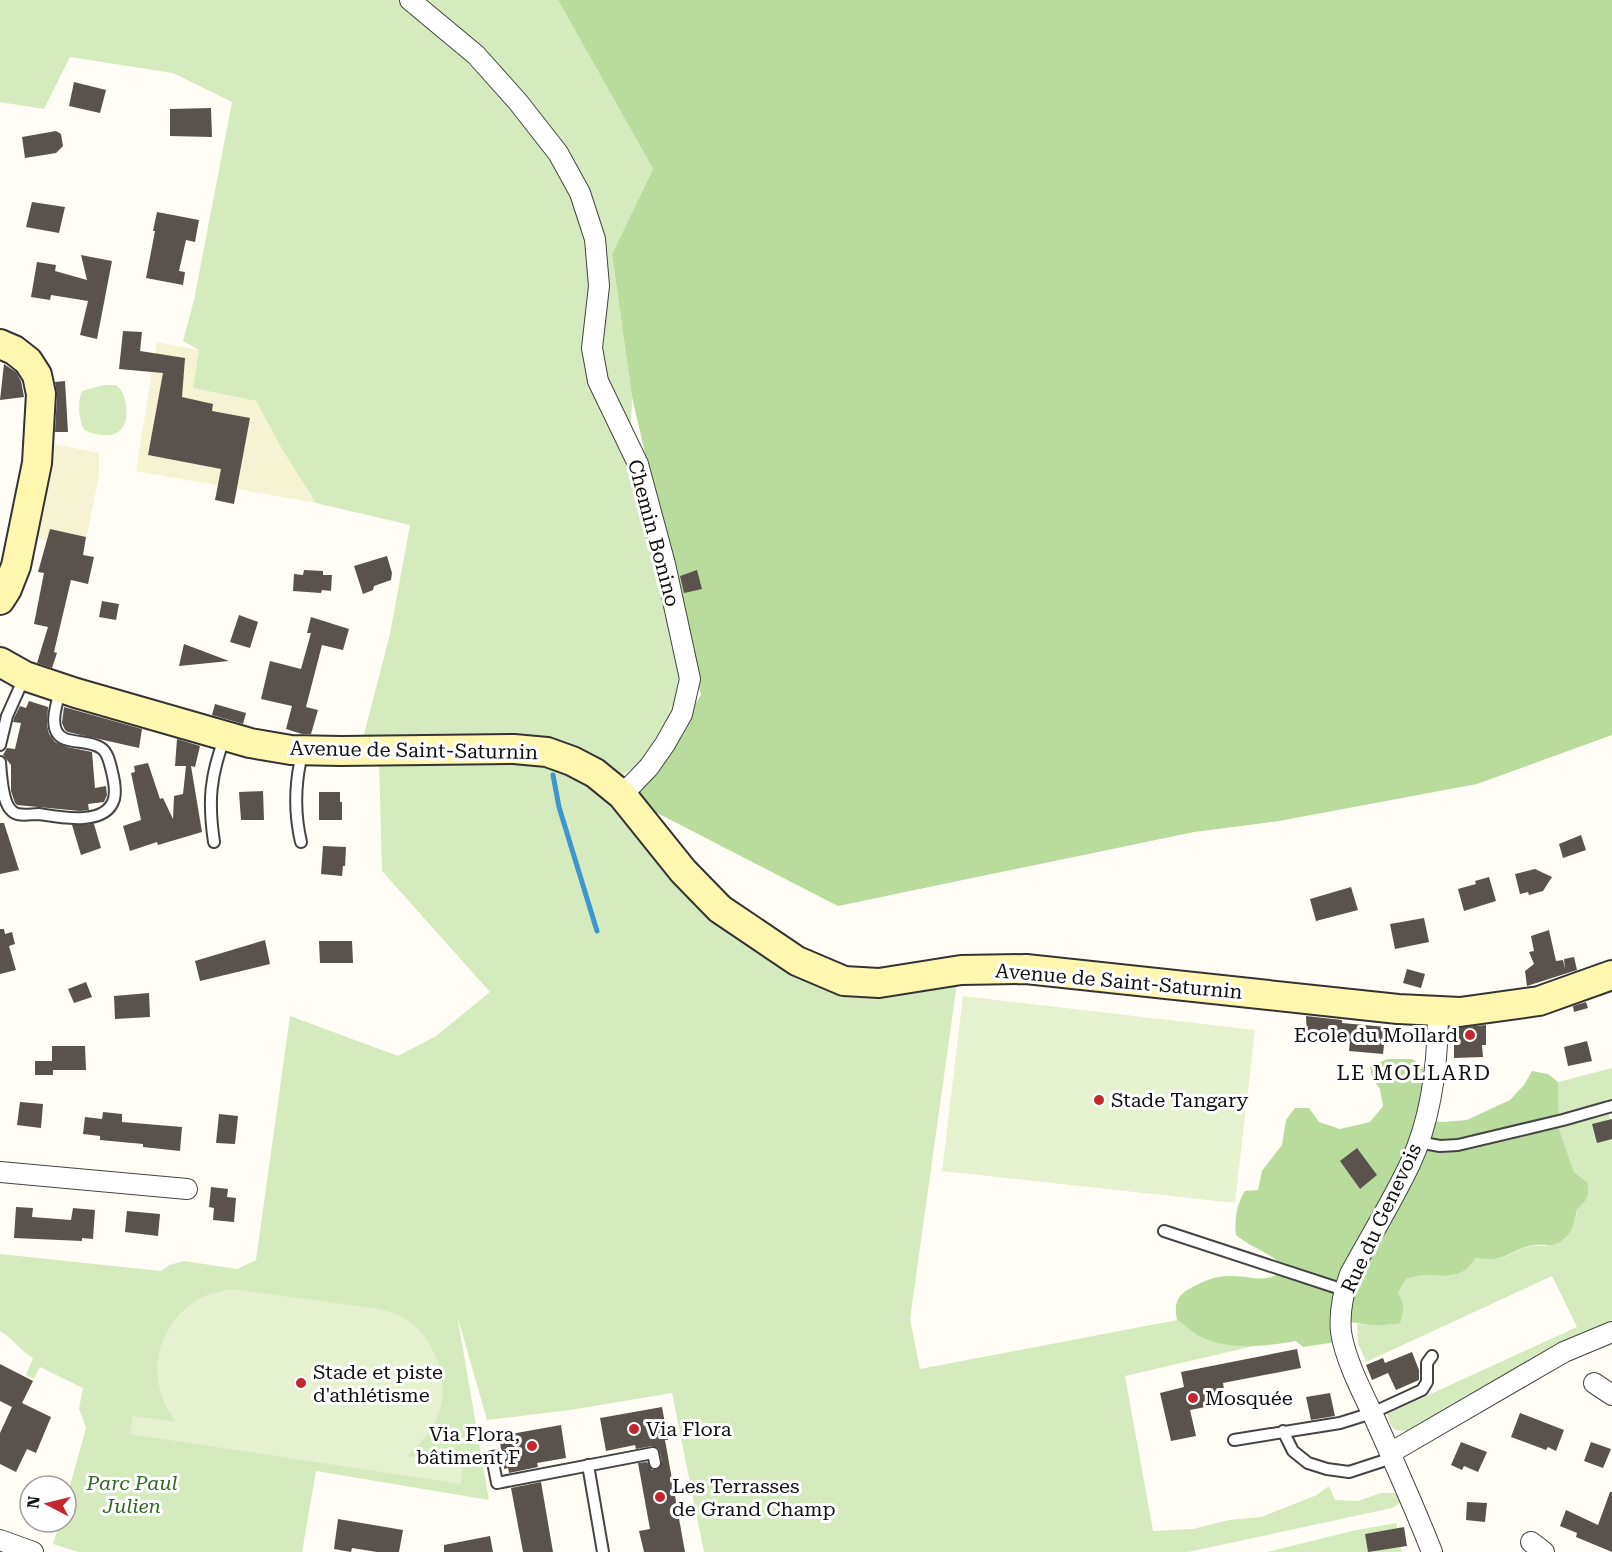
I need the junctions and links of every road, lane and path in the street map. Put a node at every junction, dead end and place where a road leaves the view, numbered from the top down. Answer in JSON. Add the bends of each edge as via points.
{"nodes":[{"id":1,"x":410,"y":0,"type":"edge"},
{"id":2,"x":0,"y":344,"type":"edge"},
{"id":3,"x":6,"y":574,"type":"edge"},
{"id":4,"x":0,"y":600,"type":"edge"},
{"id":5,"x":0,"y":662,"type":"edge"},
{"id":6,"x":25,"y":676,"type":"junction"},
{"id":7,"x":61,"y":689,"type":"junction"},
{"id":8,"x":226,"y":736,"type":"junction"},
{"id":9,"x":0,"y":745,"type":"edge"},
{"id":10,"x":303,"y":750,"type":"junction"},
{"id":11,"x":0,"y":762,"type":"edge"},
{"id":12,"x":622,"y":795,"type":"junction"},
{"id":13,"x":214,"y":842,"type":"dead end"},
{"id":14,"x":301,"y":842,"type":"dead end"},
{"id":15,"x":1612,"y":975,"type":"edge"},
{"id":16,"x":1438,"y":1011,"type":"junction"},
{"id":17,"x":1612,"y":1106,"type":"edge"},
{"id":18,"x":1418,"y":1143,"type":"junction"},
{"id":19,"x":0,"y":1172,"type":"edge"},
{"id":20,"x":187,"y":1189,"type":"dead end"},
{"id":21,"x":1164,"y":1231,"type":"dead end"},
{"id":22,"x":1344,"y":1290,"type":"junction"},
{"id":23,"x":1612,"y":1332,"type":"edge"},
{"id":24,"x":1432,"y":1356,"type":"dead end"},
{"id":25,"x":1594,"y":1383,"type":"dead end"},
{"id":26,"x":1612,"y":1395,"type":"edge"},
{"id":27,"x":1372,"y":1413,"type":"junction"},
{"id":28,"x":1283,"y":1431,"type":"junction"},
{"id":29,"x":1234,"y":1440,"type":"dead end"},
{"id":30,"x":1391,"y":1455,"type":"junction"},
{"id":31,"x":502,"y":1456,"type":"dead end"},
{"id":32,"x":655,"y":1463,"type":"dead end"},
{"id":33,"x":588,"y":1465,"type":"junction"},
{"id":34,"x":0,"y":1540,"type":"edge"},
{"id":35,"x":33,"y":1552,"type":"edge"},
{"id":36,"x":603,"y":1552,"type":"edge"},
{"id":37,"x":1432,"y":1552,"type":"edge"}],
"edges":[{"from":1,"to":12,"type":"street","name":"Chemin Bonino","via":[[476,55],[558,153],[580,194],[595,239],[599,286],[592,348],[598,381],[638,464],[690,679],[682,714],[665,744]]},
{"from":2,"to":3,"type":"main road","via":[[28,361],[37,375],[41,394],[38,463]]},
{"from":3,"to":4,"type":"main road","via":[[7,589]]},
{"from":5,"to":6,"type":"main road","name":"Avenue de Saint-Saturnin"},
{"from":6,"to":7,"type":"main road","name":"Avenue de Saint-Saturnin"},
{"from":6,"to":9,"type":"lane","via":[[7,716]]},
{"from":7,"to":8,"type":"main road","name":"Avenue de Saint-Saturnin"},
{"from":7,"to":11,"type":"lane","via":[[55,706],[58,735],[102,748],[108,756],[114,784],[110,807],[88,817],[69,819],[12,812],[7,805]]},
{"from":8,"to":10,"type":"main road","name":"Avenue de Saint-Saturnin"},
{"from":8,"to":13,"type":"lane","via":[[213,770],[210,797]]},
{"from":10,"to":12,"type":"main road","name":"Avenue de Saint-Saturnin","via":[[547,752],[595,773]]},
{"from":10,"to":14,"type":"lane","via":[[297,783]]},
{"from":12,"to":16,"type":"main road","name":"Avenue de Saint-Saturnin","via":[[683,871],[720,909],[797,961],[844,981],[879,983],[961,970],[1026,969]]},
{"from":15,"to":16,"type":"main road","name":"Avenue de Saint-Saturnin","via":[[1539,1001],[1460,1012]]},
{"from":16,"to":18,"type":"street","name":"Rue du Genevois","via":[[1438,1055]]},
{"from":17,"to":18,"type":"lane","via":[[1458,1144]]},
{"from":18,"to":22,"type":"street","name":"Rue du Genevois"},
{"from":19,"to":20,"type":"street"},
{"from":21,"to":22,"type":"lane"},
{"from":22,"to":27,"type":"street","name":"Rue du Genevois","via":[[1342,1334]]},
{"from":23,"to":30,"type":"street","via":[[1564,1352]]},
{"from":24,"to":27,"type":"lane","via":[[1422,1390]]},
{"from":25,"to":26,"type":"street"},
{"from":27,"to":28,"type":"lane","via":[[1340,1423]]},
{"from":27,"to":30,"type":"street","name":"Rue du Genevois"},
{"from":28,"to":29,"type":"lane"},
{"from":28,"to":30,"type":"lane","via":[[1293,1451],[1308,1463],[1327,1469],[1349,1472]]},
{"from":30,"to":37,"type":"street","name":"Rue du Genevois"},
{"from":31,"to":33,"type":"lane","via":[[492,1457],[497,1483]]},
{"from":32,"to":33,"type":"lane","via":[[653,1453]]},
{"from":33,"to":36,"type":"lane"},
{"from":34,"to":35,"type":"street"}]}
